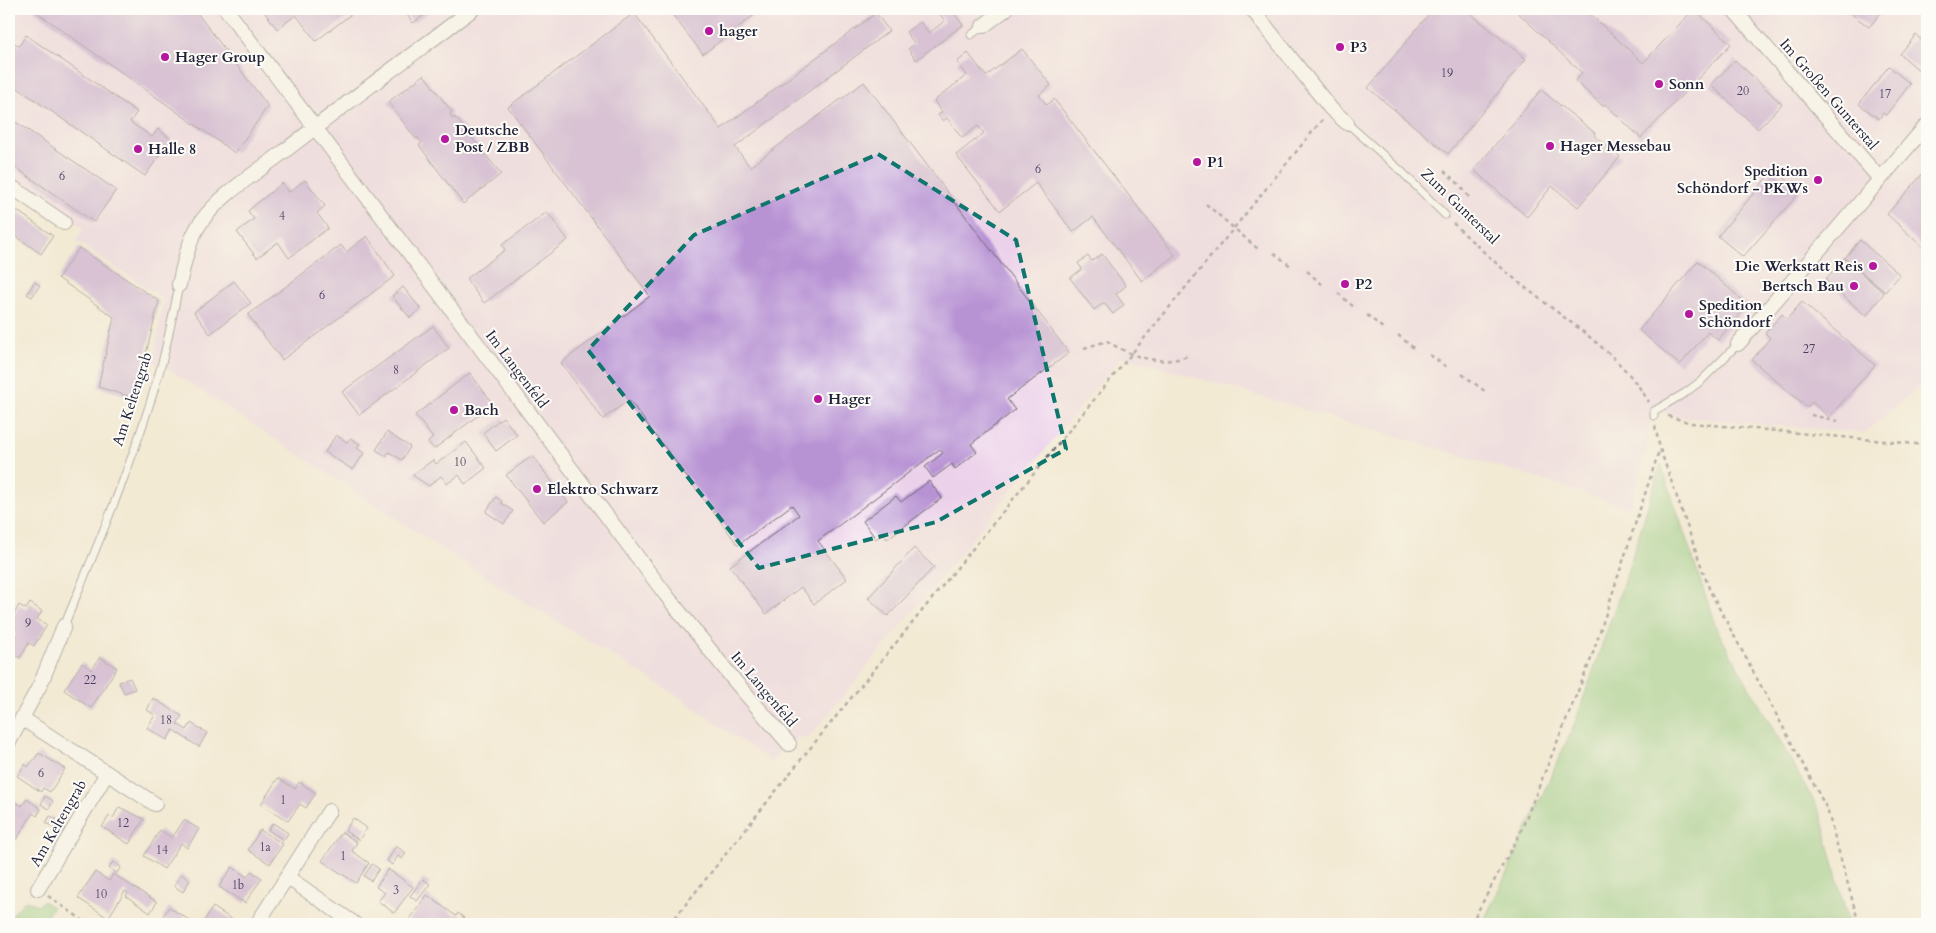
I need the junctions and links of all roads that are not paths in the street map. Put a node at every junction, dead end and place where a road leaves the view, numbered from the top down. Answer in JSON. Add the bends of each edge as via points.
{"nodes":[{"id":1,"x":226,"y":9,"type":"edge"},
{"id":2,"x":473,"y":9,"type":"edge"},
{"id":3,"x":1006,"y":9,"type":"edge"},
{"id":4,"x":1252,"y":9,"type":"edge"},
{"id":5,"x":1733,"y":9,"type":"edge"},
{"id":6,"x":983,"y":26,"type":"joint"},
{"id":7,"x":971,"y":35,"type":"dead end"},
{"id":8,"x":1347,"y":123,"type":"joint"},
{"id":9,"x":1926,"y":126,"type":"dead end"},
{"id":10,"x":315,"y":127,"type":"junction"},
{"id":11,"x":1880,"y":179,"type":"junction"},
{"id":12,"x":9,"y":185,"type":"edge"},
{"id":13,"x":1445,"y":216,"type":"road end"},
{"id":14,"x":64,"y":223,"type":"dead end"},
{"id":15,"x":179,"y":285,"type":"joint"},
{"id":16,"x":1738,"y":344,"type":"joint"},
{"id":17,"x":1654,"y":413,"type":"road end"},
{"id":18,"x":64,"y":626,"type":"joint"},
{"id":19,"x":23,"y":719,"type":"junction"},
{"id":20,"x":9,"y":742,"type":"edge"},
{"id":21,"x":789,"y":744,"type":"dead end"},
{"id":22,"x":107,"y":773,"type":"junction"},
{"id":23,"x":155,"y":804,"type":"dead end"},
{"id":24,"x":329,"y":811,"type":"dead end"},
{"id":25,"x":288,"y":876,"type":"junction"},
{"id":26,"x":38,"y":889,"type":"road end"},
{"id":27,"x":257,"y":924,"type":"edge"},
{"id":28,"x":356,"y":924,"type":"edge"}],
"edges":[{"from":1,"to":10,"type":"street","name":"Im Langenfeld"},
{"from":2,"to":10,"type":"street","name":"Am Keltengrab"},
{"from":3,"to":6,"type":"street"},
{"from":4,"to":8,"type":"street","name":"Zum Gunterstal","via":[[1331,109]]},
{"from":5,"to":11,"type":"street","name":"Im Großen Gunterstal"},
{"from":6,"to":7,"type":"lane"},
{"from":8,"to":13,"type":"lane","name":"Zum Gunterstal"},
{"from":9,"to":11,"type":"street"},
{"from":10,"to":15,"type":"street","name":"Am Keltengrab","via":[[206,216],[187,249]]},
{"from":10,"to":21,"type":"street","name":"Im Langenfeld","via":[[666,595]]},
{"from":11,"to":16,"type":"street"},
{"from":12,"to":14,"type":"street"},
{"from":15,"to":18,"type":"lane","name":"Am Keltengrab","via":[[152,395],[117,495]]},
{"from":16,"to":17,"type":"lane","via":[[1701,382]]},
{"from":18,"to":19,"type":"street","name":"Am Keltengrab"},
{"from":19,"to":20,"type":"street","name":"Am Keltengrab"},
{"from":19,"to":22,"type":"street","name":"Am Keltengrab"},
{"from":22,"to":23,"type":"street","name":"Am Keltengrab"},
{"from":22,"to":26,"type":"street","name":"Am Keltengrab"},
{"from":24,"to":25,"type":"street"},
{"from":25,"to":27,"type":"street"},
{"from":25,"to":28,"type":"street"}]}
